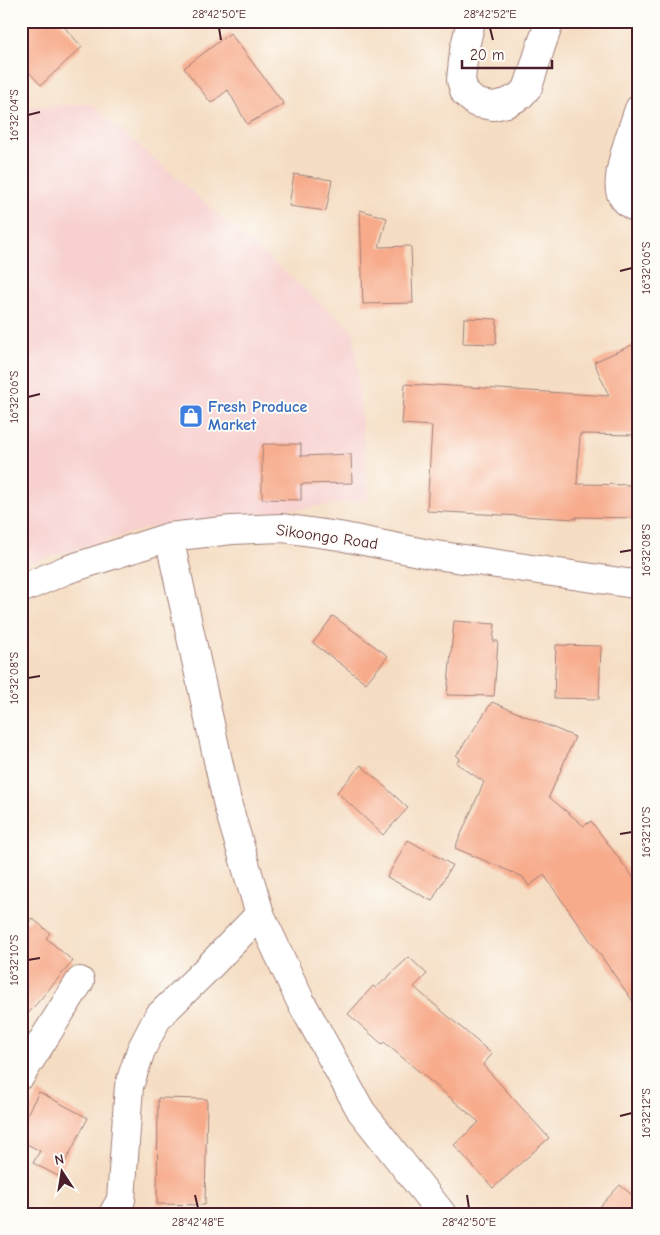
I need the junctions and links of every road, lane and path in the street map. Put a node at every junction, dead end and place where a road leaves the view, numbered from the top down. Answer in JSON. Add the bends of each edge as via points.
{"nodes":[{"id":1,"x":471,"y":21,"type":"edge"},
{"id":2,"x":550,"y":21,"type":"edge"},
{"id":3,"x":639,"y":109,"type":"edge"},
{"id":4,"x":639,"y":209,"type":"edge"},
{"id":5,"x":170,"y":537,"type":"junction"},
{"id":6,"x":639,"y":584,"type":"edge"},
{"id":7,"x":21,"y":589,"type":"edge"},
{"id":8,"x":260,"y":914,"type":"junction"},
{"id":9,"x":80,"y":981,"type":"dead end"},
{"id":10,"x":21,"y":1075,"type":"edge"},
{"id":11,"x":113,"y":1214,"type":"edge"},
{"id":12,"x":442,"y":1214,"type":"edge"}],
"edges":[{"from":1,"to":2,"type":"street","via":[[461,80],[465,93],[476,103],[493,106],[520,96],[528,87]]},
{"from":3,"to":4,"type":"street","via":[[620,169],[620,193],[630,206]]},
{"from":5,"to":6,"type":"street","name":"Sikoongo Road","via":[[282,528],[428,554]]},
{"from":5,"to":7,"type":"street","name":"Sikoongo Road","via":[[66,570]]},
{"from":5,"to":8,"type":"street","via":[[228,806]]},
{"from":8,"to":11,"type":"street","via":[[158,1017],[141,1050],[129,1086],[120,1200]]},
{"from":8,"to":12,"type":"street","via":[[300,1000],[361,1111]]},
{"from":9,"to":10,"type":"street"}]}
